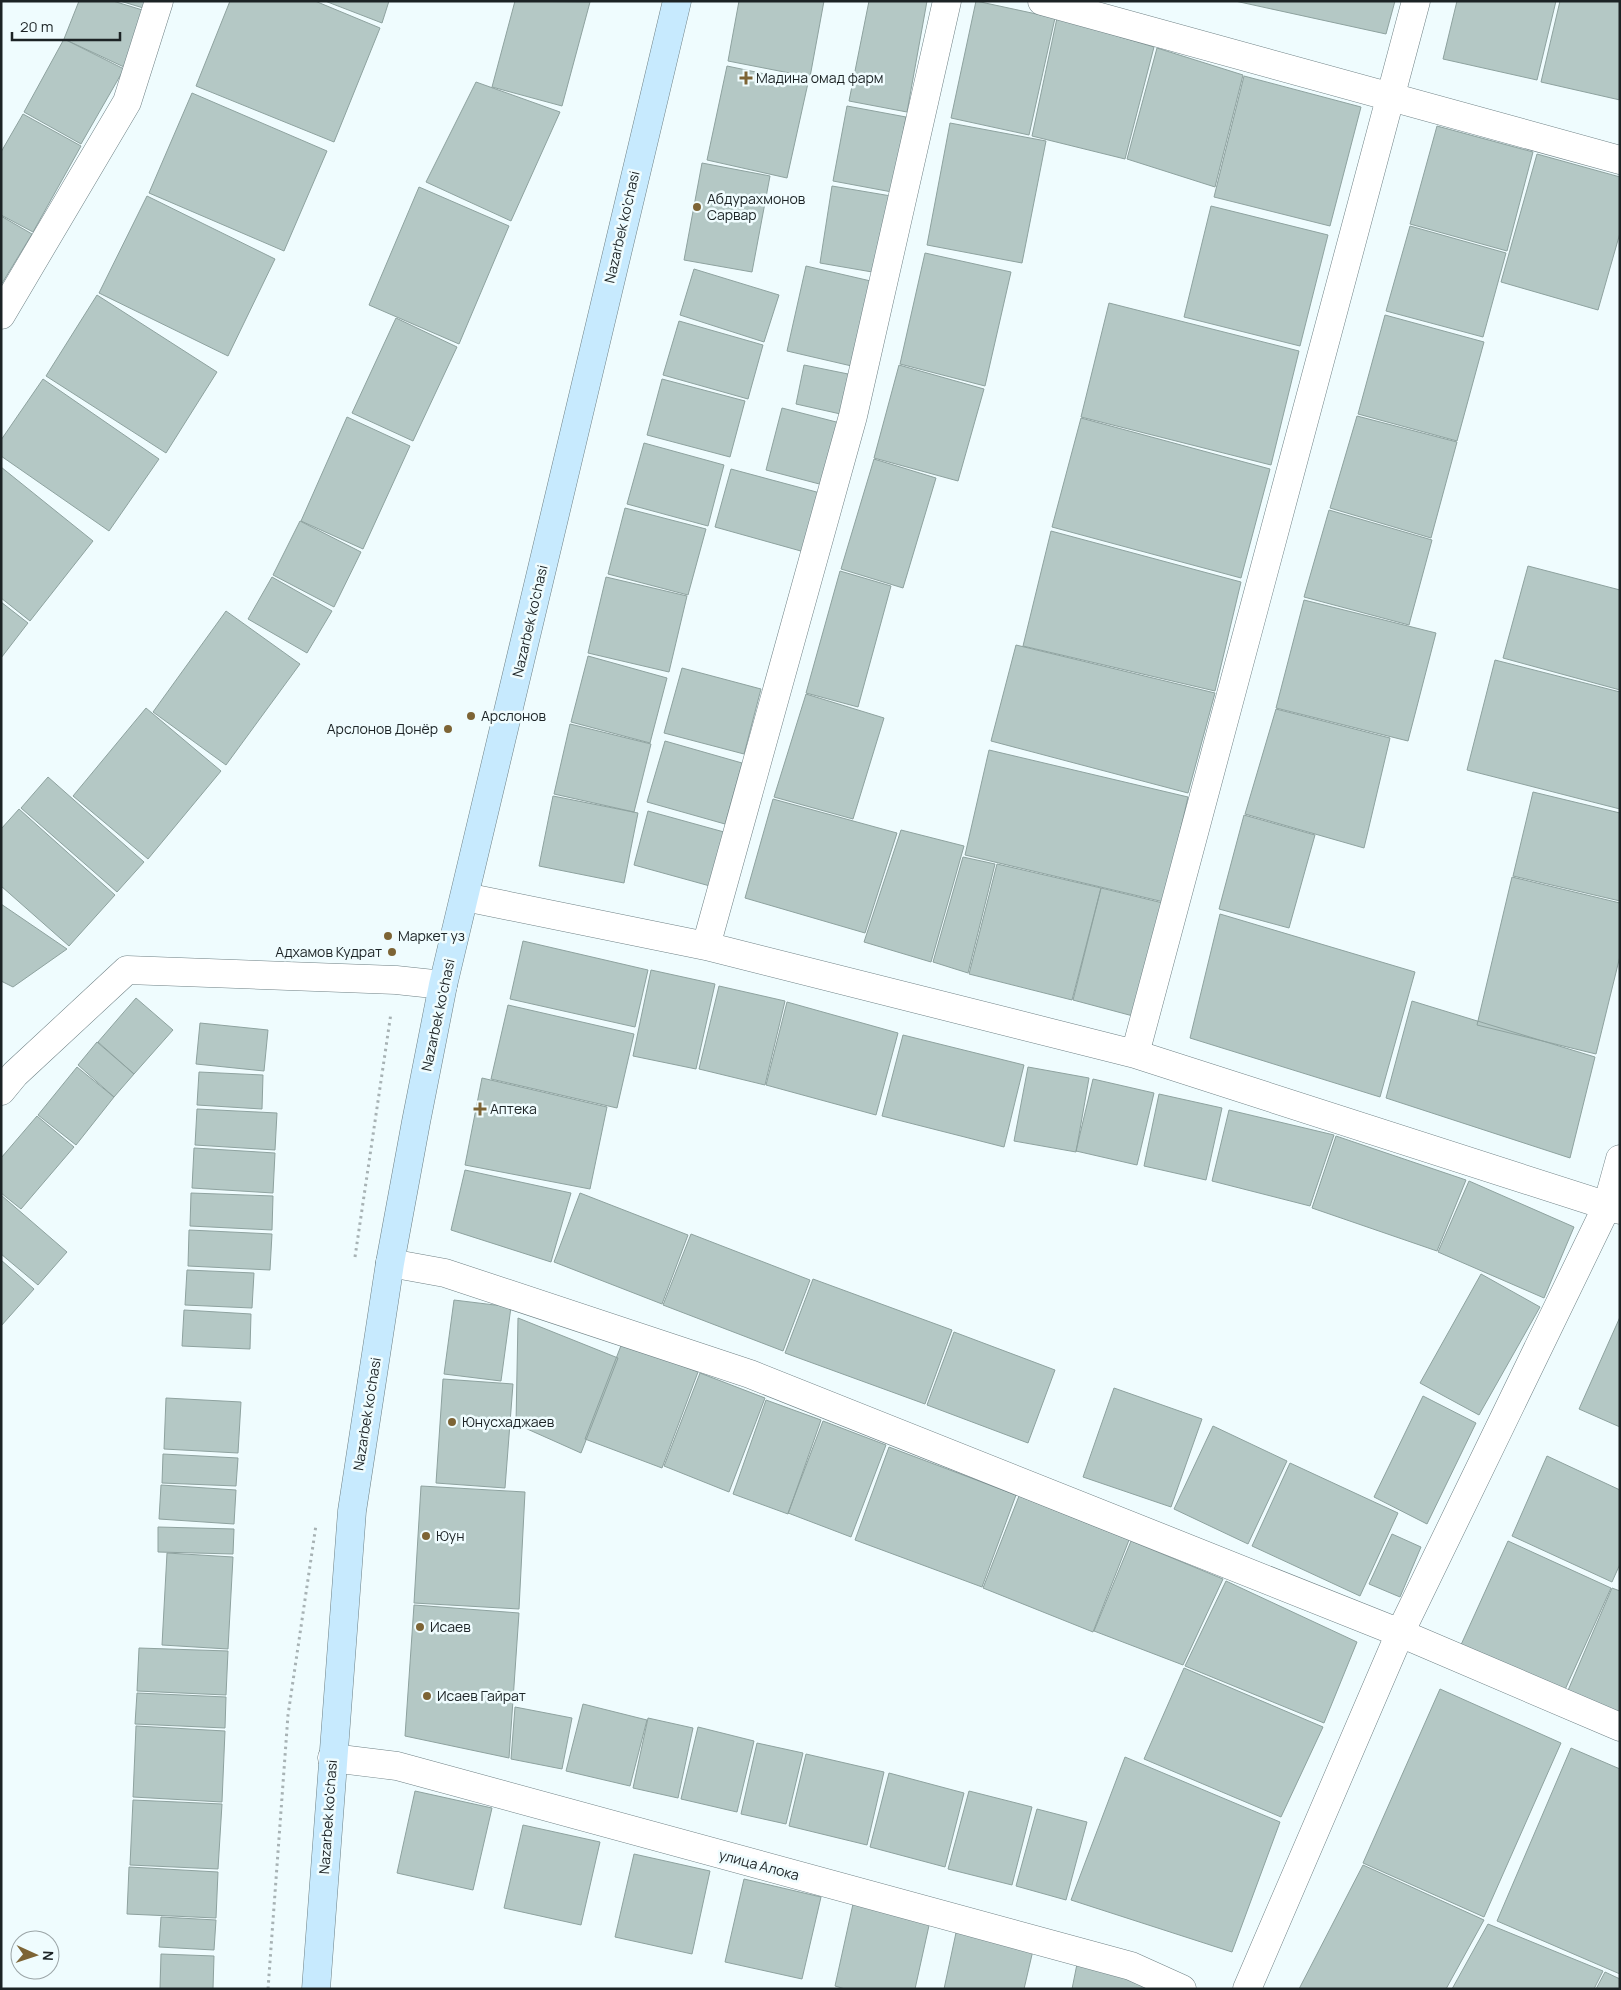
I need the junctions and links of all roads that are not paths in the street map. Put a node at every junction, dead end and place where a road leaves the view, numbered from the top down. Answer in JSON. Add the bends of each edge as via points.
{"nodes":[{"id":1,"x":159,"y":1,"type":"edge"},
{"id":2,"x":677,"y":1,"type":"edge"},
{"id":3,"x":947,"y":1,"type":"edge"},
{"id":4,"x":1042,"y":1,"type":"edge"},
{"id":5,"x":1416,"y":1,"type":"edge"},
{"id":6,"x":1390,"y":96,"type":"junction"},
{"id":7,"x":1620,"y":160,"type":"edge"},
{"id":8,"x":1,"y":314,"type":"edge"},
{"id":9,"x":464,"y":897,"type":"junction"},
{"id":10,"x":706,"y":946,"type":"junction"},
{"id":11,"x":443,"y":985,"type":"junction"},
{"id":12,"x":1135,"y":1054,"type":"junction"},
{"id":13,"x":6,"y":1078,"type":"edge"},
{"id":14,"x":1620,"y":1159,"type":"edge"},
{"id":15,"x":1613,"y":1208,"type":"edge"},
{"id":16,"x":390,"y":1263,"type":"junction"},
{"id":17,"x":1400,"y":1633,"type":"junction"},
{"id":18,"x":1620,"y":1727,"type":"edge"},
{"id":19,"x":332,"y":1758,"type":"junction"},
{"id":20,"x":316,"y":1989,"type":"edge"},
{"id":21,"x":1182,"y":1989,"type":"edge"},
{"id":22,"x":1247,"y":1989,"type":"edge"}],
"edges":[{"from":1,"to":8,"type":"street","via":[[127,102]]},
{"from":2,"to":9,"type":"main road","name":"Nazarbek ko'chasi"},
{"from":3,"to":10,"type":"street","via":[[853,416]]},
{"from":4,"to":6,"type":"street"},
{"from":5,"to":6,"type":"street"},
{"from":6,"to":7,"type":"street"},
{"from":6,"to":12,"type":"street"},
{"from":9,"to":10,"type":"street"},
{"from":9,"to":11,"type":"main road","name":"Nazarbek ko'chasi"},
{"from":10,"to":12,"type":"street"},
{"from":11,"to":13,"type":"street","via":[[396,980],[127,970]]},
{"from":11,"to":16,"type":"main road","name":"Nazarbek ko'chasi"},
{"from":12,"to":15,"type":"street"},
{"from":14,"to":15,"type":"street"},
{"from":15,"to":17,"type":"street"},
{"from":16,"to":17,"type":"street","via":[[445,1273],[750,1374]]},
{"from":16,"to":19,"type":"main road","name":"Nazarbek ko'chasi","via":[[352,1511]]},
{"from":17,"to":18,"type":"street"},
{"from":17,"to":22,"type":"street"},
{"from":19,"to":20,"type":"main road","name":"Nazarbek ko'chasi"},
{"from":19,"to":21,"type":"street","name":"улица Алока","via":[[397,1766],[1131,1966]]}]}
